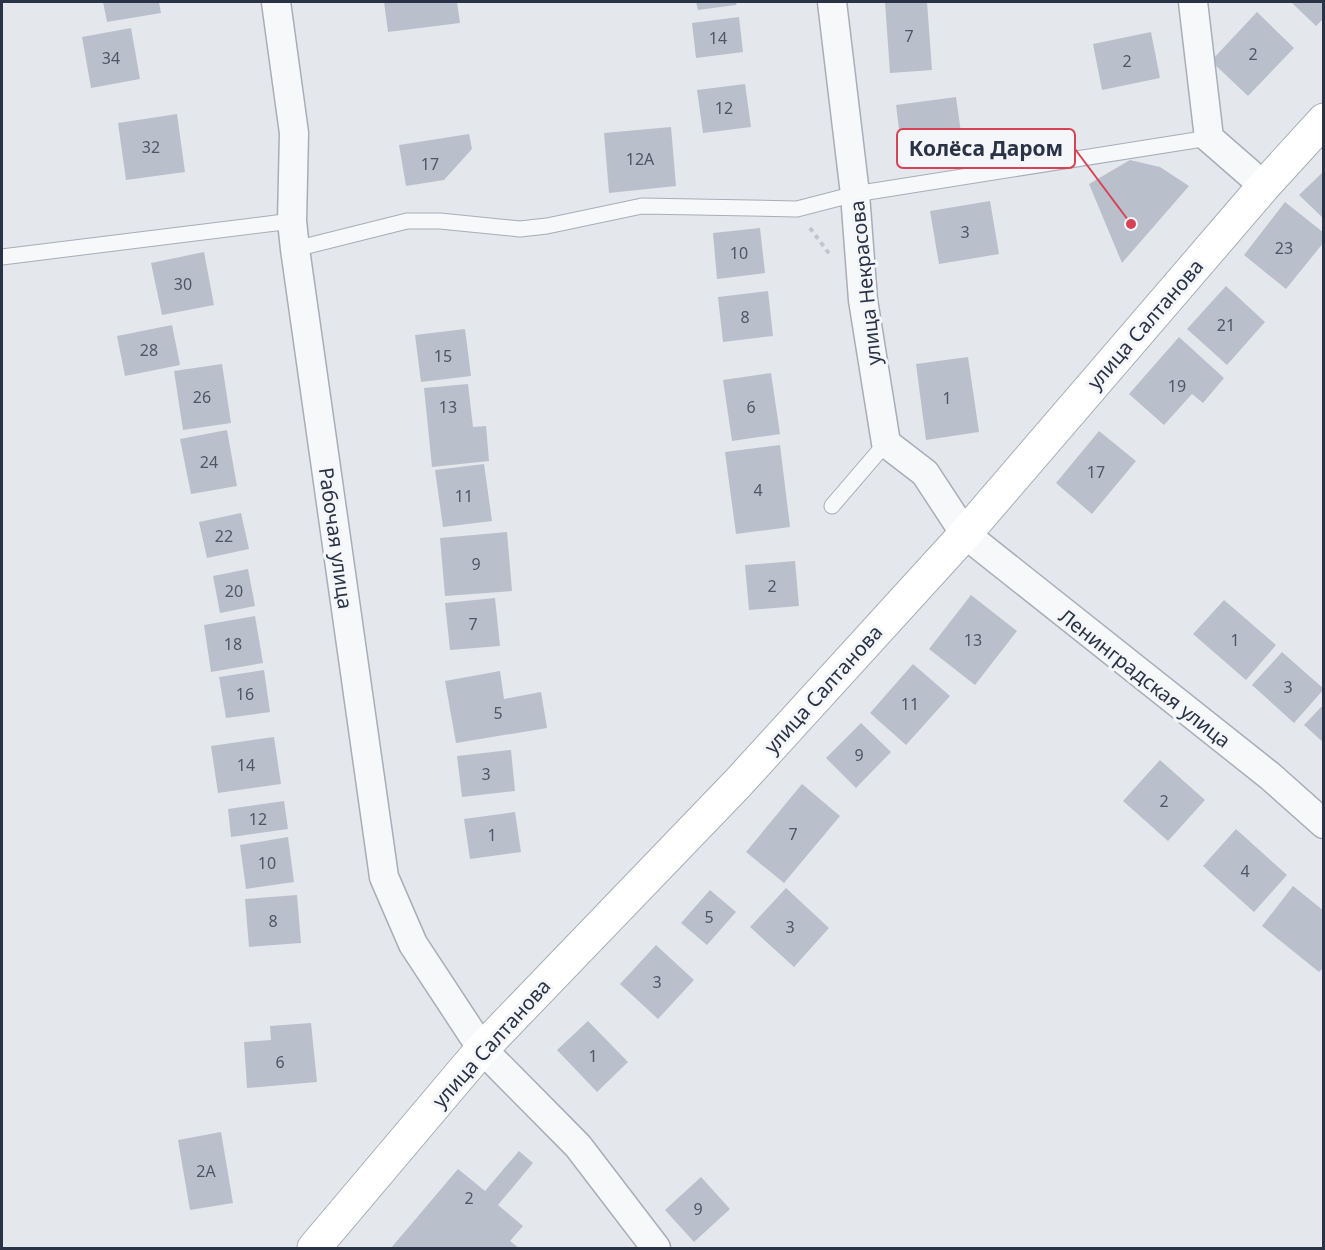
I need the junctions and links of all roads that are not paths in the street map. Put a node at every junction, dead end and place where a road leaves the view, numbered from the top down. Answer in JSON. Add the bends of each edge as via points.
{"nodes":[{"id":1,"x":276,"y":2,"type":"edge"},
{"id":2,"x":832,"y":2,"type":"edge"},
{"id":3,"x":1193,"y":2,"type":"edge"},
{"id":4,"x":1323,"y":120,"type":"edge"},
{"id":5,"x":1209,"y":138,"type":"junction"},
{"id":6,"x":1264,"y":186,"type":"junction"},
{"id":7,"x":855,"y":194,"type":"junction"},
{"id":8,"x":292,"y":221,"type":"junction"},
{"id":9,"x":295,"y":249,"type":"junction"},
{"id":10,"x":2,"y":257,"type":"edge"},
{"id":11,"x":886,"y":443,"type":"junction"},
{"id":12,"x":832,"y":506,"type":"dead end"},
{"id":13,"x":965,"y":534,"type":"junction"},
{"id":14,"x":1323,"y":824,"type":"edge"},
{"id":15,"x":482,"y":1049,"type":"junction"},
{"id":16,"x":314,"y":1248,"type":"edge"},
{"id":17,"x":656,"y":1248,"type":"edge"}],
"edges":[{"from":1,"to":8,"type":"street","name":"Рабочая улица","via":[[294,133]]},
{"from":2,"to":7,"type":"street","name":"улица Некрасова"},
{"from":3,"to":5,"type":"street"},
{"from":4,"to":6,"type":"main road","name":"улица Салтанова"},
{"from":5,"to":6,"type":"street"},
{"from":5,"to":7,"type":"lane"},
{"from":6,"to":13,"type":"main road","name":"улица Салтанова"},
{"from":7,"to":9,"type":"lane","via":[[797,209],[642,206],[520,229],[407,220]]},
{"from":7,"to":11,"type":"street","name":"улица Некрасова","via":[[863,300]]},
{"from":8,"to":9,"type":"street","name":"Рабочая улица"},
{"from":8,"to":10,"type":"lane"},
{"from":9,"to":15,"type":"street","name":"Рабочая улица","via":[[384,877],[413,944]]},
{"from":11,"to":12,"type":"lane"},
{"from":11,"to":13,"type":"street","via":[[925,473]]},
{"from":13,"to":14,"type":"street","name":"Ленинградская улица","via":[[1270,776]]},
{"from":13,"to":15,"type":"main road","name":"улица Салтанова","via":[[738,783]]},
{"from":15,"to":16,"type":"main road","name":"улица Салтанова"},
{"from":15,"to":17,"type":"street","name":"Рабочая улица","via":[[578,1146]]}]}
